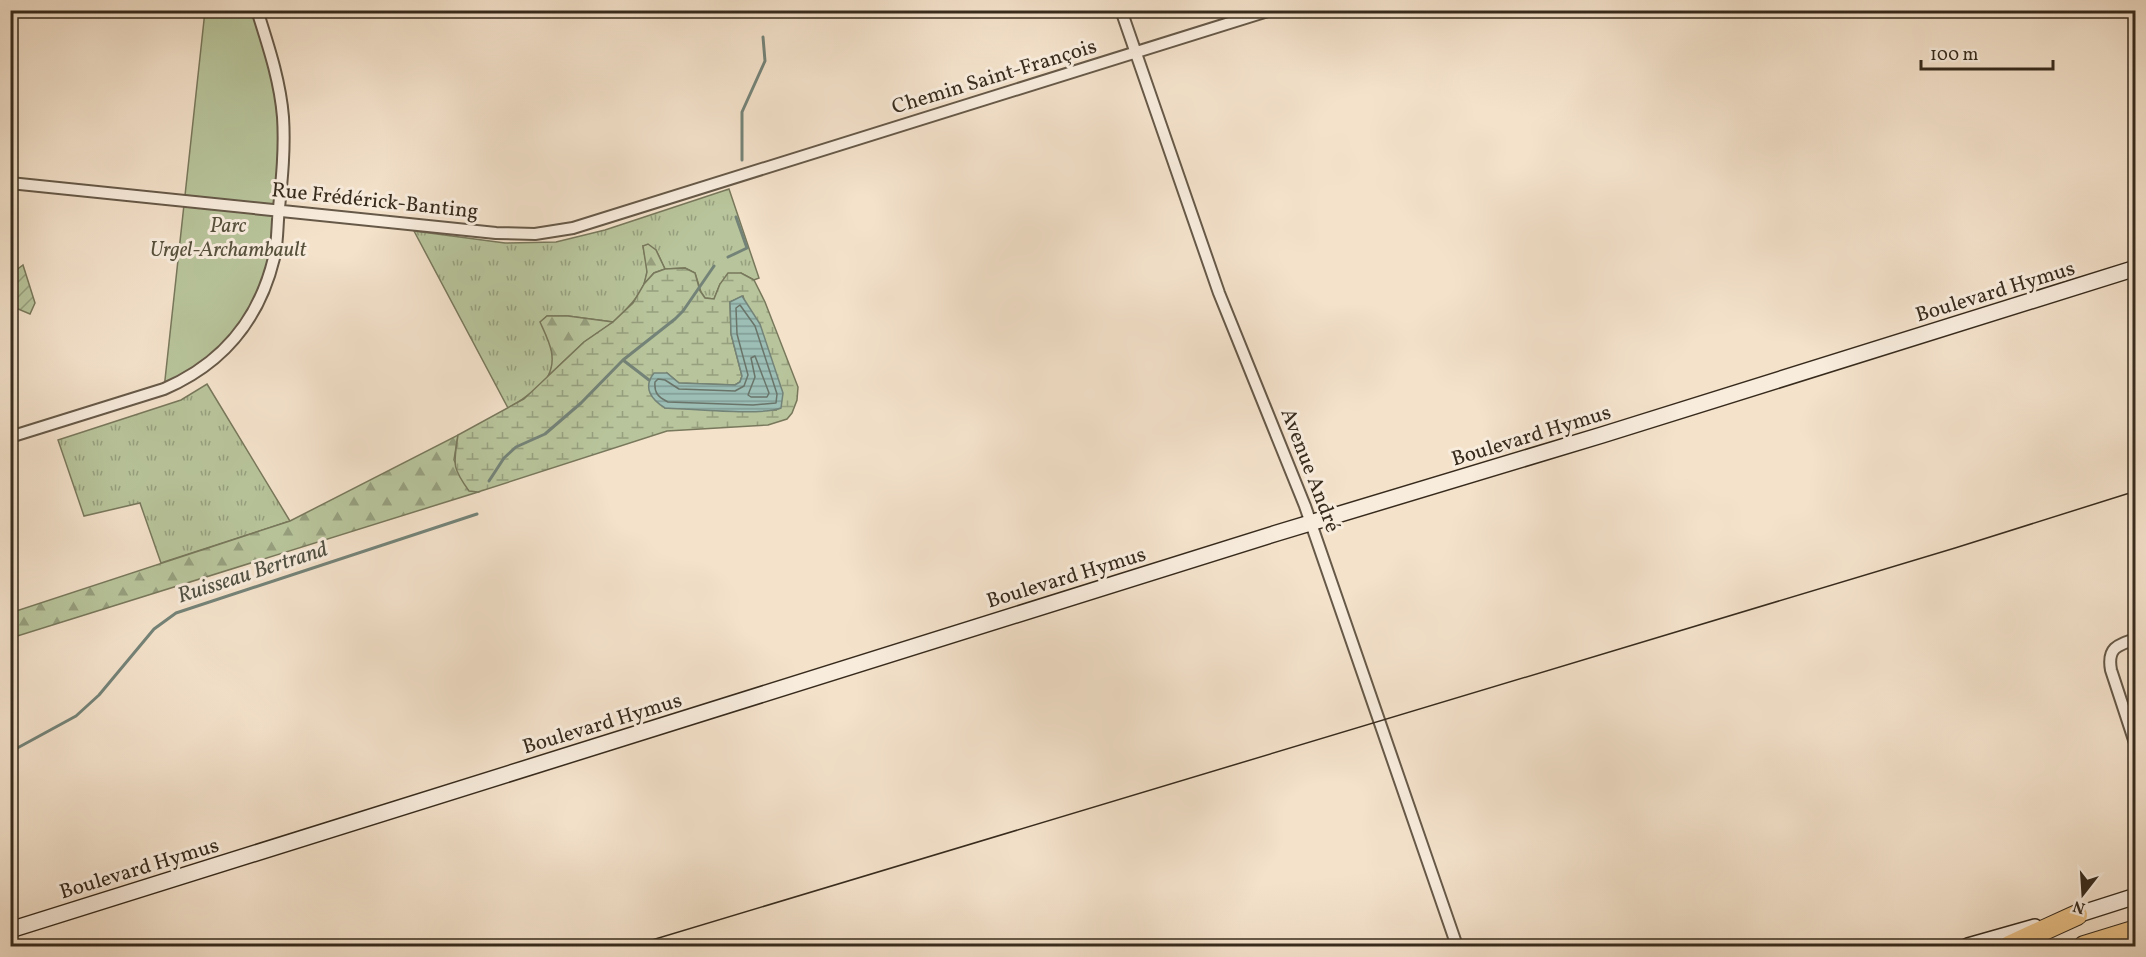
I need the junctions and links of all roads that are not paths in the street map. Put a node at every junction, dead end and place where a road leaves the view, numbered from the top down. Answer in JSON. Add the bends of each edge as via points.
{"nodes":[{"id":1,"x":257,"y":10,"type":"edge"},
{"id":2,"x":1121,"y":10,"type":"edge"},
{"id":3,"x":1270,"y":10,"type":"edge"},
{"id":4,"x":1135,"y":52,"type":"junction"},
{"id":5,"x":728,"y":179,"type":"joint"},
{"id":6,"x":10,"y":183,"type":"edge"},
{"id":7,"x":279,"y":210,"type":"junction"},
{"id":8,"x":2136,"y":268,"type":"edge"},
{"id":9,"x":10,"y":437,"type":"edge"},
{"id":10,"x":1311,"y":523,"type":"junction"},
{"id":11,"x":2136,"y":639,"type":"edge"},
{"id":12,"x":2136,"y":746,"type":"edge"},
{"id":13,"x":2136,"y":896,"type":"edge"},
{"id":14,"x":2077,"y":915,"type":"junction"},
{"id":15,"x":10,"y":930,"type":"edge"},
{"id":16,"x":2136,"y":930,"type":"edge"},
{"id":17,"x":1457,"y":946,"type":"edge"},
{"id":18,"x":1968,"y":946,"type":"edge"},
{"id":19,"x":2009,"y":946,"type":"edge"},
{"id":20,"x":2084,"y":946,"type":"edge"}],
"edges":[{"from":1,"to":7,"type":"street","via":[[273,60],[283,117]]},
{"from":2,"to":4,"type":"street","name":"Avenue André"},
{"from":3,"to":4,"type":"street","name":"Chemin Saint-François"},
{"from":4,"to":5,"type":"street","name":"Chemin Saint-François"},
{"from":4,"to":10,"type":"street","name":"Avenue André","via":[[1219,293]]},
{"from":5,"to":7,"type":"street","name":"Rue Frédérick-Banting","via":[[573,228],[535,234]]},
{"from":6,"to":7,"type":"street","name":"Rue Frédérick-Banting"},
{"from":7,"to":9,"type":"street","via":[[274,256],[264,291],[232,342],[202,369],[164,389]]},
{"from":8,"to":10,"type":"street","name":"Boulevard Hymus"},
{"from":10,"to":15,"type":"street","name":"Boulevard Hymus"},
{"from":10,"to":17,"type":"street","name":"Avenue André"},
{"from":11,"to":12,"type":"street","via":[[2117,646],[2110,658]]},
{"from":13,"to":14,"type":"street"},
{"from":14,"to":18,"type":"street"},
{"from":14,"to":19,"type":"highway"},
{"from":16,"to":20,"type":"highway"}]}
